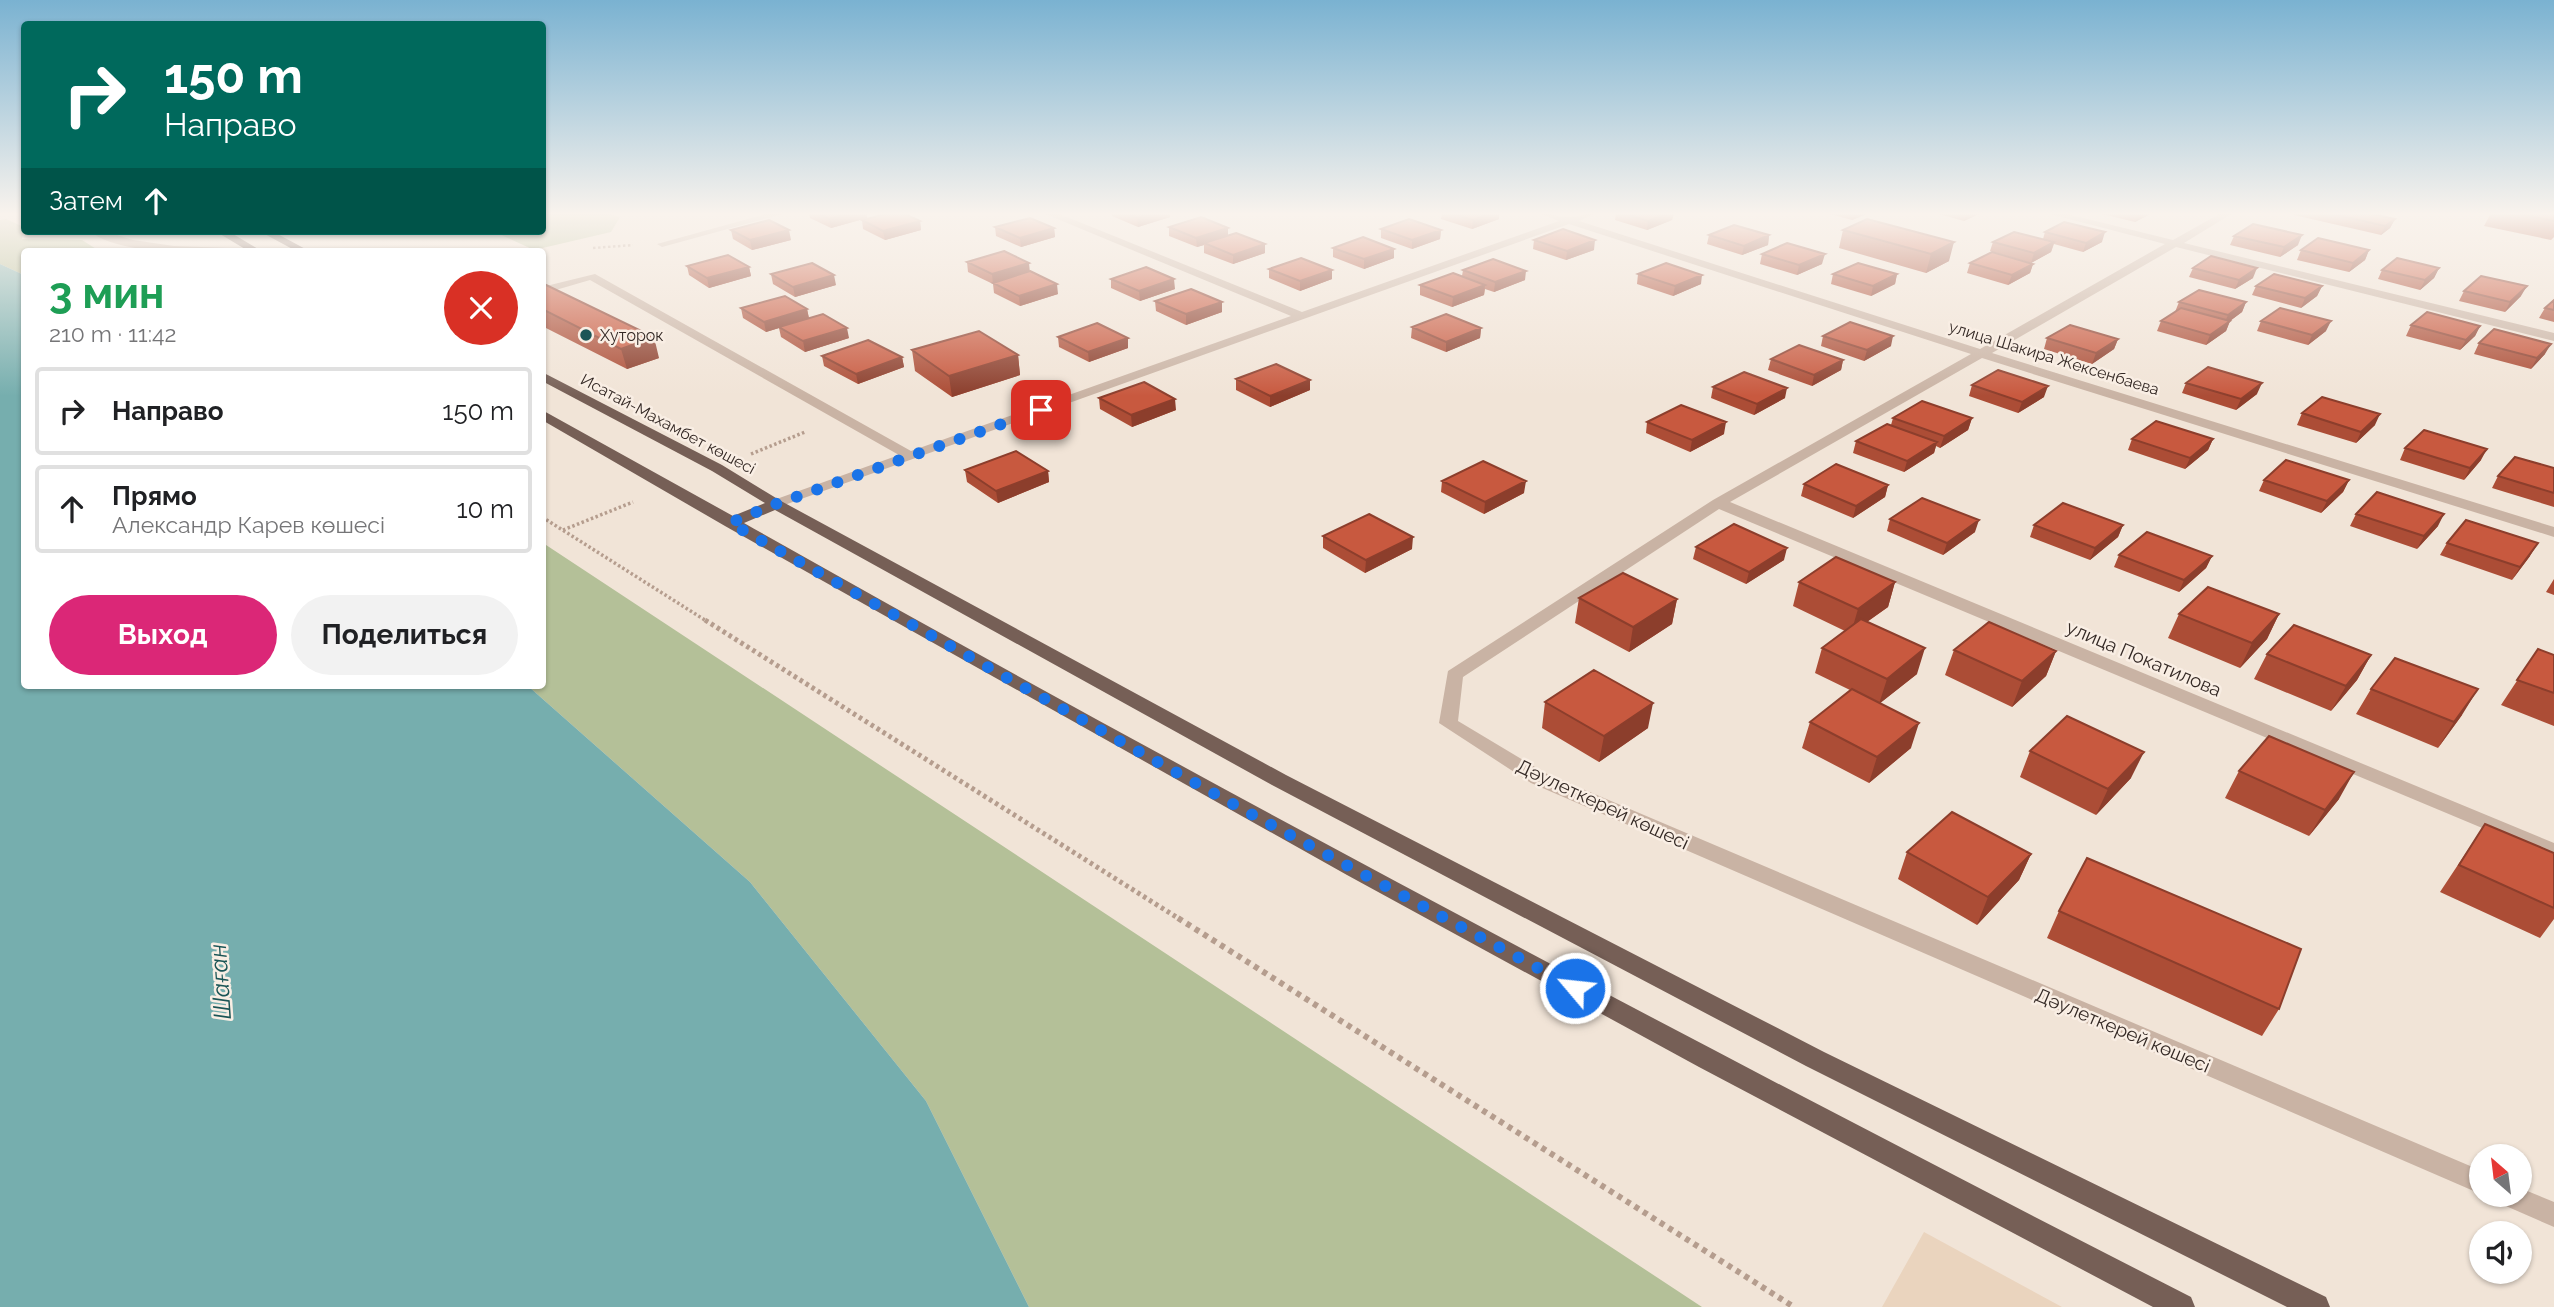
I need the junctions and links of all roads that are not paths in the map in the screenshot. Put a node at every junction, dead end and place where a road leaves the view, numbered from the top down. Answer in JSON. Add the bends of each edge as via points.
{"nodes":[{"id":1,"x":1198,"y":274,"type":"edge"},
{"id":2,"x":1422,"y":274,"type":"edge"},
{"id":3,"x":1734,"y":274,"type":"edge"},
{"id":4,"x":2119,"y":274,"type":"edge"},
{"id":5,"x":2299,"y":274,"type":"edge"},
{"id":6,"x":546,"y":290,"type":"edge"},
{"id":7,"x":1303,"y":317,"type":"junction"},
{"id":8,"x":2554,"y":337,"type":"edge"},
{"id":9,"x":1980,"y":353,"type":"junction"},
{"id":10,"x":546,"y":378,"type":"edge"},
{"id":11,"x":546,"y":416,"type":"edge"},
{"id":12,"x":909,"y":456,"type":"junction"},
{"id":13,"x":1718,"y":503,"type":"junction"},
{"id":14,"x":776,"y":504,"type":"junction"},
{"id":15,"x":730,"y":523,"type":"junction"},
{"id":16,"x":2554,"y":532,"type":"edge"},
{"id":17,"x":2554,"y":851,"type":"edge"},
{"id":18,"x":2469,"y":1178,"type":"edge"},
{"id":19,"x":2532,"y":1205,"type":"edge"},
{"id":20,"x":2554,"y":1215,"type":"edge"},
{"id":21,"x":2181,"y":1307,"type":"edge"},
{"id":22,"x":2316,"y":1307,"type":"edge"}],
"edges":[{"from":1,"to":7,"type":"street"},
{"from":2,"to":7,"type":"street"},
{"from":3,"to":9,"type":"street","name":"улица Шакира Жексенбаева"},
{"from":4,"to":9,"type":"street","name":"Дәулеткерей көшесі"},
{"from":5,"to":8,"type":"street"},
{"from":6,"to":12,"type":"street","via":[[591,276]]},
{"from":7,"to":12,"type":"street"},
{"from":9,"to":13,"type":"street","name":"Дәулеткерей көшесі"},
{"from":9,"to":16,"type":"street","name":"улица Шакира Жексенбаева"},
{"from":10,"to":14,"type":"main road","name":"Исатай-Махамбет көшесі"},
{"from":11,"to":15,"type":"main road"},
{"from":12,"to":14,"type":"street"},
{"from":13,"to":17,"type":"street","name":"улица Покатилова"},
{"from":13,"to":18,"type":"street","name":"Дәулеткерей көшесі","via":[[1454,675],[1448,723],[1538,778]]},
{"from":14,"to":15,"type":"main road"},
{"from":14,"to":22,"type":"main road","name":"Исатай-Махамбет көшесі","via":[[1304,792],[1815,1059]]},
{"from":15,"to":21,"type":"main road","via":[[1240,808],[1778,1098]]},
{"from":19,"to":20,"type":"street"}]}
